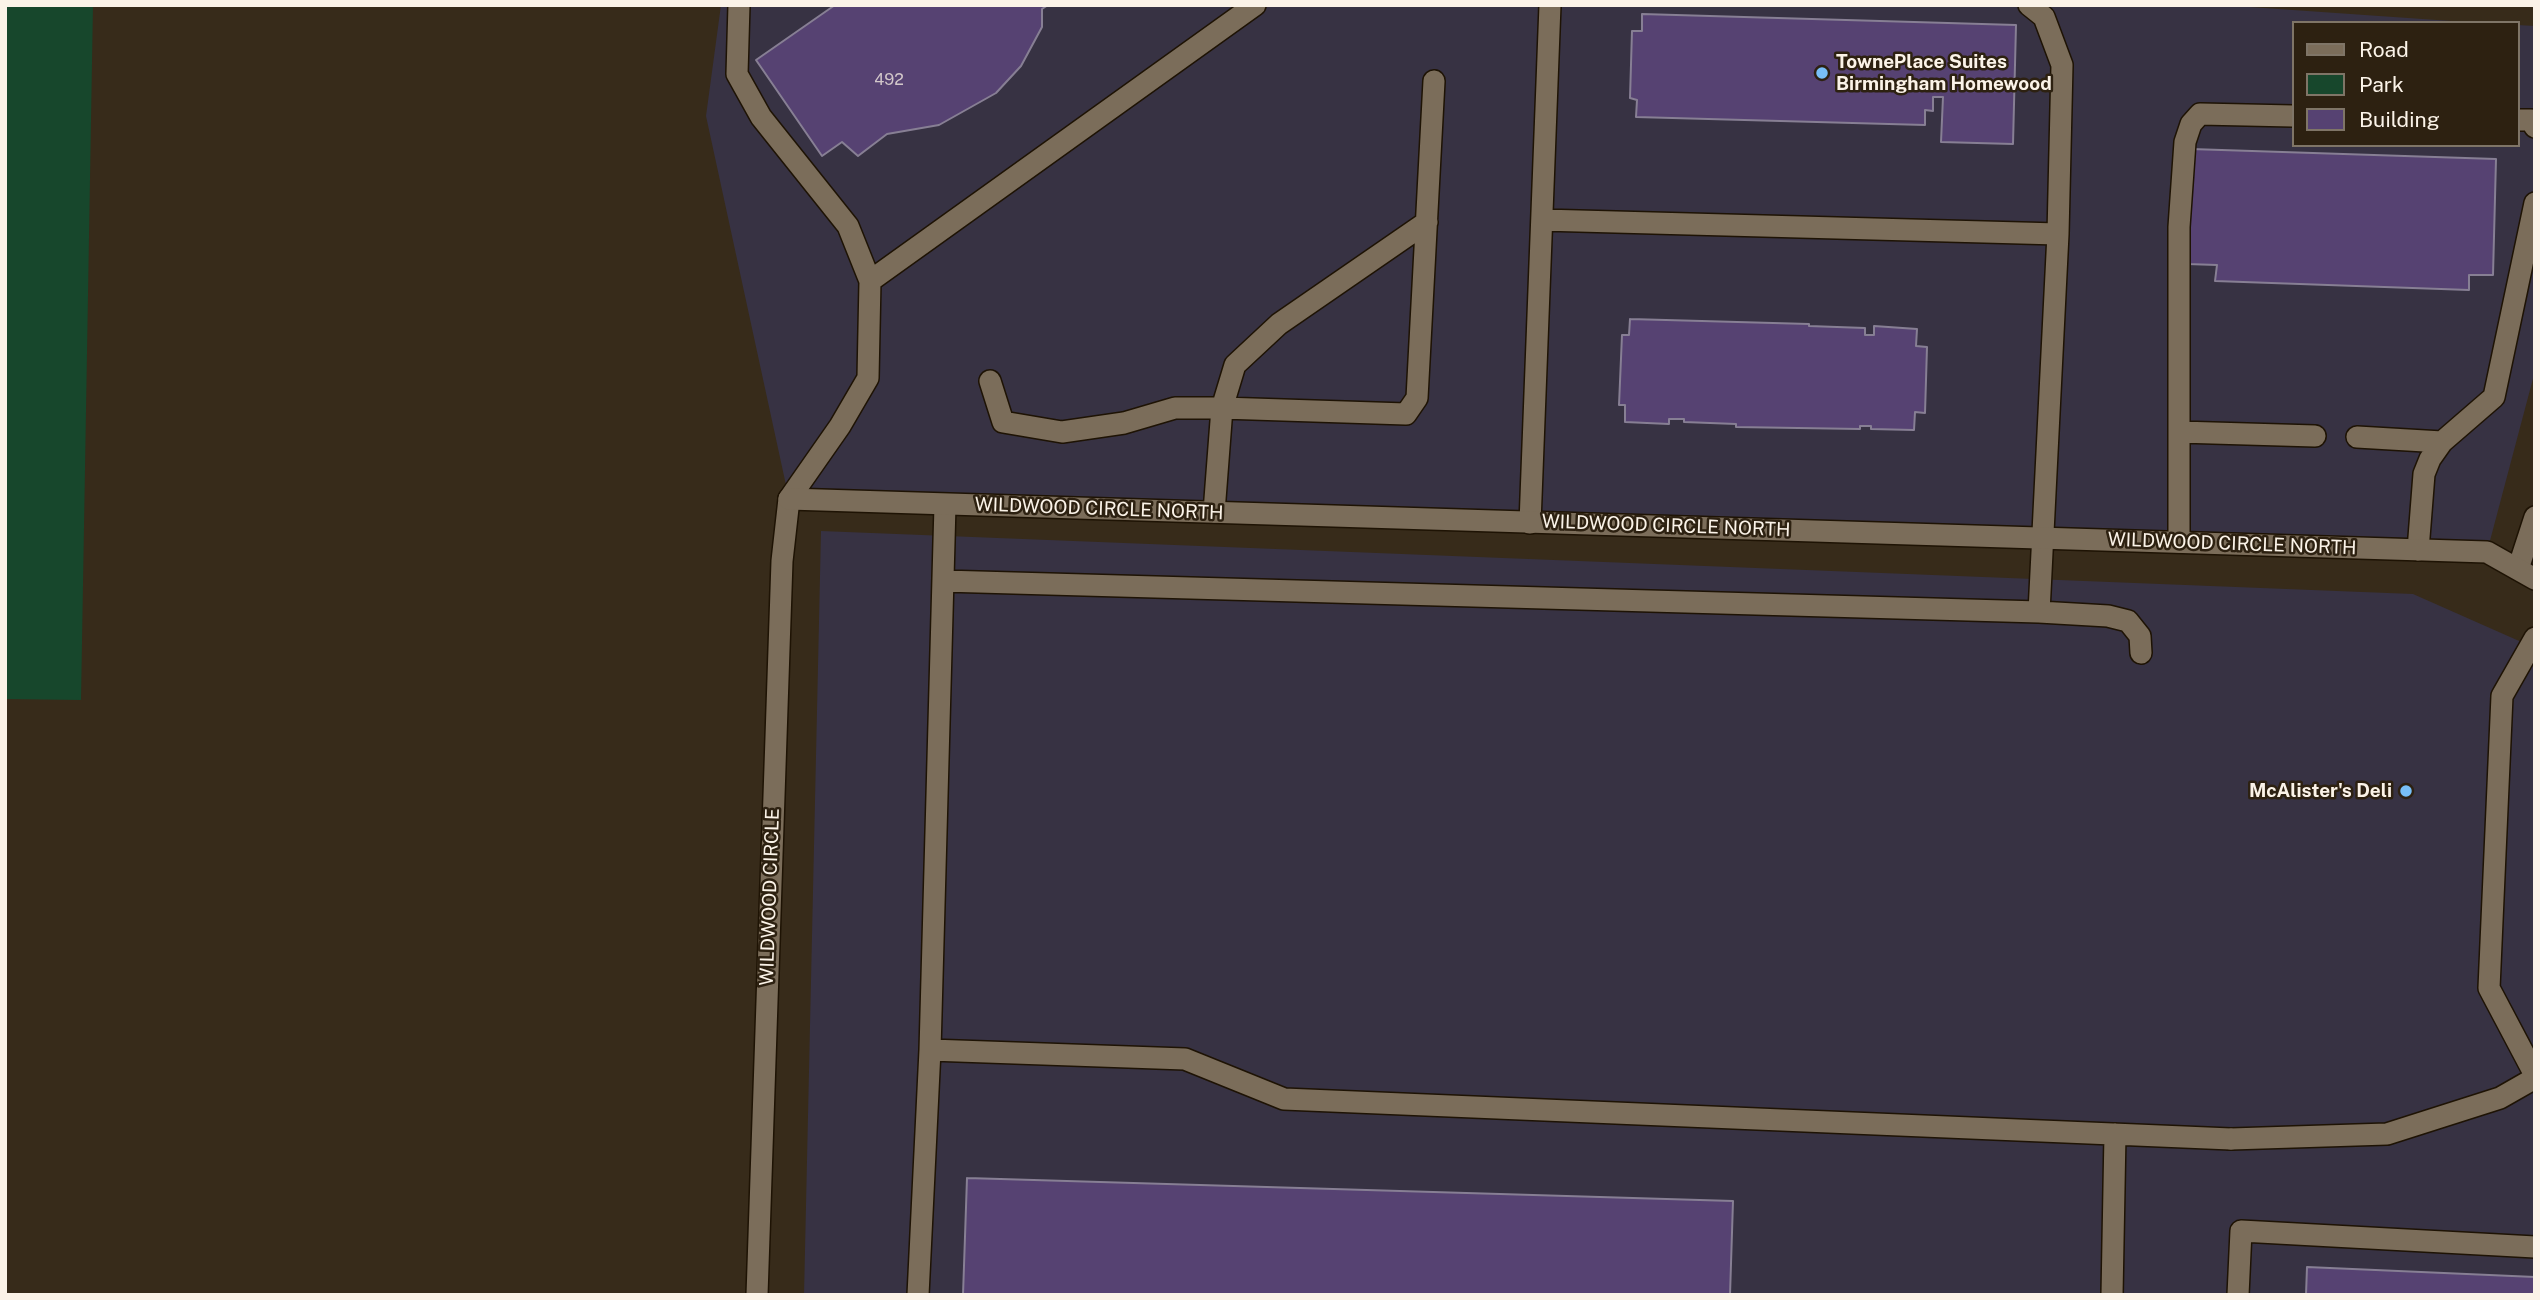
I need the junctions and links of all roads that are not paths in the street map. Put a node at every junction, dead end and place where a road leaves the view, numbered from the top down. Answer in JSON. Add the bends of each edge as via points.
{"nodes":[{"id":1,"x":739,"y":5,"type":"edge"},
{"id":2,"x":1255,"y":5,"type":"edge"},
{"id":3,"x":1550,"y":5,"type":"edge"},
{"id":4,"x":2029,"y":5,"type":"edge"},
{"id":5,"x":1434,"y":81,"type":"dead end"},
{"id":6,"x":2292,"y":116,"type":"edge"},
{"id":7,"x":2519,"y":120,"type":"edge"},
{"id":8,"x":2535,"y":127,"type":"edge"},
{"id":9,"x":2535,"y":203,"type":"edge"},
{"id":10,"x":1542,"y":220,"type":"junction"},
{"id":11,"x":1427,"y":222,"type":"junction"},
{"id":12,"x":2059,"y":234,"type":"junction"},
{"id":13,"x":870,"y":281,"type":"junction"},
{"id":14,"x":990,"y":381,"type":"dead end"},
{"id":15,"x":1222,"y":408,"type":"junction"},
{"id":16,"x":2179,"y":432,"type":"junction"},
{"id":17,"x":2315,"y":436,"type":"dead end"},
{"id":18,"x":2357,"y":437,"type":"dead end"},
{"id":19,"x":2442,"y":442,"type":"junction"},
{"id":20,"x":789,"y":499,"type":"junction"},
{"id":21,"x":945,"y":505,"type":"junction"},
{"id":22,"x":1214,"y":512,"type":"junction"},
{"id":23,"x":2535,"y":517,"type":"edge"},
{"id":24,"x":1530,"y":523,"type":"junction"},
{"id":25,"x":2042,"y":537,"type":"junction"},
{"id":26,"x":2179,"y":542,"type":"junction"},
{"id":27,"x":2418,"y":550,"type":"junction"},
{"id":28,"x":2526,"y":574,"type":"edge"},
{"id":29,"x":943,"y":581,"type":"junction"},
{"id":30,"x":2039,"y":612,"type":"junction"},
{"id":31,"x":2535,"y":638,"type":"edge"},
{"id":32,"x":2141,"y":653,"type":"dead end"},
{"id":33,"x":930,"y":1050,"type":"junction"},
{"id":34,"x":2535,"y":1077,"type":"edge"},
{"id":35,"x":2115,"y":1134,"type":"junction"},
{"id":36,"x":2535,"y":1247,"type":"edge"},
{"id":37,"x":757,"y":1295,"type":"edge"},
{"id":38,"x":918,"y":1295,"type":"edge"},
{"id":39,"x":2112,"y":1295,"type":"edge"},
{"id":40,"x":2238,"y":1295,"type":"edge"}],
"edges":[{"from":1,"to":13,"type":"street","via":[[737,74],[761,117],[848,226]]},
{"from":2,"to":13,"type":"street"},
{"from":3,"to":10,"type":"street"},
{"from":4,"to":12,"type":"street","via":[[2044,17],[2062,65]]},
{"from":5,"to":11,"type":"street"},
{"from":6,"to":16,"type":"street","via":[[2200,114],[2190,124],[2179,228]]},
{"from":7,"to":8,"type":"street","via":[[2530,120]]},
{"from":9,"to":19,"type":"street","via":[[2494,397]]},
{"from":10,"to":12,"type":"street"},
{"from":10,"to":24,"type":"street"},
{"from":11,"to":15,"type":"street","via":[[1279,324],[1236,365]]},
{"from":11,"to":15,"type":"street","via":[[1417,398],[1406,414]]},
{"from":12,"to":25,"type":"street"},
{"from":13,"to":20,"type":"street","via":[[868,378]]},
{"from":14,"to":15,"type":"street","via":[[1003,422],[1062,432],[1124,423],[1175,408]]},
{"from":15,"to":22,"type":"street"},
{"from":16,"to":17,"type":"street"},
{"from":16,"to":26,"type":"street"},
{"from":18,"to":19,"type":"street"},
{"from":19,"to":27,"type":"street","via":[[2424,474]]},
{"from":20,"to":21,"type":"street","name":"WILDWOOD CIRCLE NORTH"},
{"from":20,"to":37,"type":"street","name":"WILDWOOD CIRCLE","via":[[782,561]]},
{"from":21,"to":22,"type":"street","name":"WILDWOOD CIRCLE NORTH"},
{"from":21,"to":29,"type":"street"},
{"from":22,"to":24,"type":"street","name":"WILDWOOD CIRCLE NORTH"},
{"from":23,"to":28,"type":"street"},
{"from":24,"to":25,"type":"street","name":"WILDWOOD CIRCLE NORTH"},
{"from":25,"to":26,"type":"street","name":"WILDWOOD CIRCLE NORTH"},
{"from":25,"to":30,"type":"street"},
{"from":26,"to":27,"type":"street","name":"WILDWOOD CIRCLE NORTH"},
{"from":27,"to":28,"type":"street","name":"WILDWOOD CIRCLE NORTH","via":[[2487,552]]},
{"from":29,"to":30,"type":"street"},
{"from":29,"to":33,"type":"street"},
{"from":30,"to":32,"type":"street","via":[[2128,621],[2140,636]]},
{"from":31,"to":34,"type":"street","via":[[2502,696],[2489,988]]},
{"from":33,"to":35,"type":"street","via":[[1185,1059],[1284,1099]]},
{"from":33,"to":38,"type":"street"},
{"from":34,"to":35,"type":"street","via":[[2500,1098],[2386,1134],[2231,1139]]},
{"from":35,"to":39,"type":"street"},
{"from":36,"to":40,"type":"street","via":[[2241,1231]]}]}
